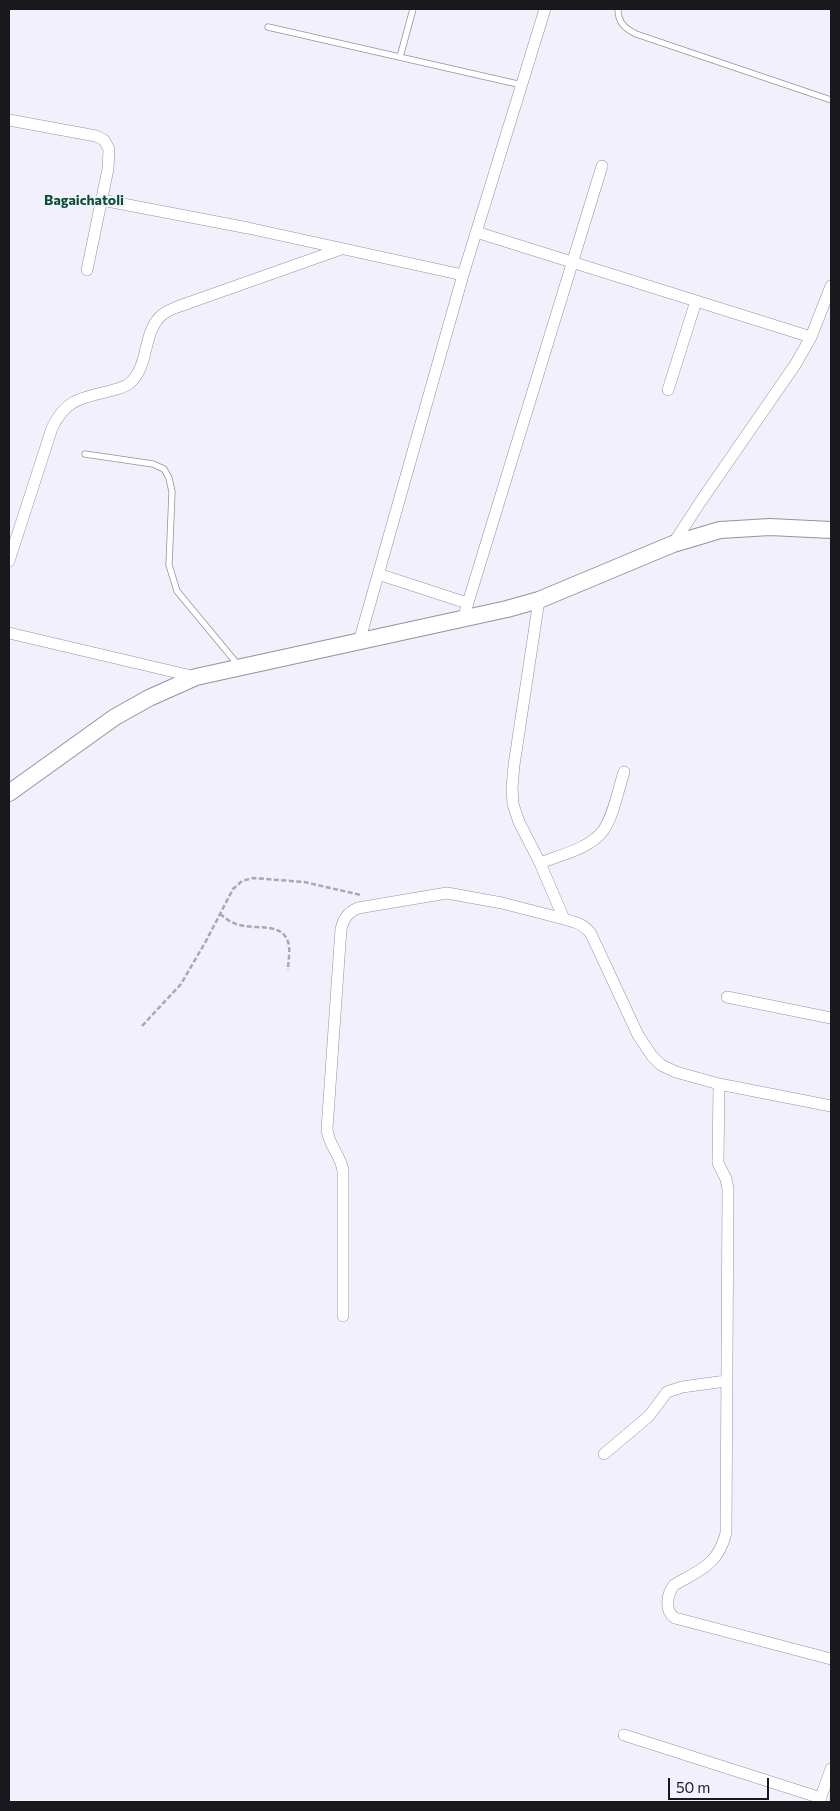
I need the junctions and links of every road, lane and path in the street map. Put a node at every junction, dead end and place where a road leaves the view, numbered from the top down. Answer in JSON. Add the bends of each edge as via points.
{"nodes":[{"id":1,"x":414,"y":9,"type":"edge"},
{"id":2,"x":545,"y":9,"type":"edge"},
{"id":3,"x":618,"y":9,"type":"edge"},
{"id":4,"x":268,"y":27,"type":"dead end"},
{"id":5,"x":400,"y":57,"type":"junction"},
{"id":6,"x":522,"y":85,"type":"junction"},
{"id":7,"x":831,"y":100,"type":"edge"},
{"id":8,"x":9,"y":120,"type":"edge"},
{"id":9,"x":602,"y":166,"type":"dead end"},
{"id":10,"x":102,"y":200,"type":"junction"},
{"id":11,"x":476,"y":232,"type":"junction"},
{"id":12,"x":340,"y":249,"type":"junction"},
{"id":13,"x":573,"y":262,"type":"junction"},
{"id":14,"x":88,"y":270,"type":"dead end"},
{"id":15,"x":463,"y":275,"type":"junction"},
{"id":16,"x":831,"y":286,"type":"edge"},
{"id":17,"x":696,"y":301,"type":"junction"},
{"id":18,"x":811,"y":337,"type":"junction"},
{"id":19,"x":668,"y":390,"type":"dead end"},
{"id":20,"x":85,"y":454,"type":"dead end"},
{"id":21,"x":831,"y":530,"type":"edge"},
{"id":22,"x":673,"y":544,"type":"junction"},
{"id":23,"x":9,"y":561,"type":"edge"},
{"id":24,"x":378,"y":574,"type":"junction"},
{"id":25,"x":539,"y":600,"type":"junction"},
{"id":26,"x":465,"y":611,"type":"junction"},
{"id":27,"x":9,"y":633,"type":"edge"},
{"id":28,"x":359,"y":642,"type":"junction"},
{"id":29,"x":240,"y":667,"type":"junction"},
{"id":30,"x":196,"y":677,"type":"junction"},
{"id":31,"x":624,"y":772,"type":"dead end"},
{"id":32,"x":9,"y":793,"type":"edge"},
{"id":33,"x":540,"y":863,"type":"junction"},
{"id":34,"x":363,"y":895,"type":"dead end"},
{"id":35,"x":220,"y":914,"type":"junction"},
{"id":36,"x":564,"y":919,"type":"junction"},
{"id":37,"x":288,"y":970,"type":"dead end"},
{"id":38,"x":727,"y":997,"type":"dead end"},
{"id":39,"x":831,"y":1018,"type":"edge"},
{"id":40,"x":142,"y":1026,"type":"dead end"},
{"id":41,"x":718,"y":1084,"type":"junction"},
{"id":42,"x":831,"y":1106,"type":"edge"},
{"id":43,"x":343,"y":1316,"type":"dead end"},
{"id":44,"x":726,"y":1381,"type":"junction"},
{"id":45,"x":604,"y":1454,"type":"dead end"},
{"id":46,"x":831,"y":1658,"type":"edge"},
{"id":47,"x":624,"y":1735,"type":"dead end"},
{"id":48,"x":831,"y":1769,"type":"edge"},
{"id":49,"x":820,"y":1800,"type":"edge"}],
"edges":[{"from":1,"to":5,"type":"lane"},
{"from":2,"to":6,"type":"street"},
{"from":3,"to":7,"type":"lane","via":[[618,17],[625,28],[636,34]]},
{"from":4,"to":5,"type":"lane"},
{"from":5,"to":6,"type":"lane"},
{"from":6,"to":11,"type":"street"},
{"from":8,"to":10,"type":"street","via":[[104,140],[109,158]]},
{"from":9,"to":13,"type":"street"},
{"from":10,"to":12,"type":"street"},
{"from":10,"to":14,"type":"street"},
{"from":11,"to":13,"type":"street"},
{"from":11,"to":15,"type":"street"},
{"from":12,"to":15,"type":"street"},
{"from":12,"to":23,"type":"street","via":[[163,314],[150,334],[142,364],[130,384],[84,398],[59,414]]},
{"from":13,"to":17,"type":"street"},
{"from":13,"to":26,"type":"street"},
{"from":15,"to":24,"type":"street"},
{"from":16,"to":18,"type":"street"},
{"from":17,"to":18,"type":"street"},
{"from":17,"to":19,"type":"street"},
{"from":18,"to":22,"type":"street"},
{"from":20,"to":29,"type":"lane","via":[[153,464],[164,469],[172,492],[168,549],[174,584]]},
{"from":21,"to":22,"type":"street","via":[[770,527],[720,530]]},
{"from":22,"to":25,"type":"street"},
{"from":24,"to":26,"type":"street"},
{"from":24,"to":28,"type":"street"},
{"from":25,"to":26,"type":"street","via":[[506,609]]},
{"from":25,"to":33,"type":"street","via":[[512,788],[519,822]]},
{"from":26,"to":28,"type":"street"},
{"from":27,"to":30,"type":"street"},
{"from":28,"to":29,"type":"street"},
{"from":29,"to":30,"type":"street"},
{"from":30,"to":32,"type":"street","via":[[114,717]]},
{"from":31,"to":33,"type":"street","via":[[608,821],[596,838]]},
{"from":33,"to":36,"type":"street"},
{"from":34,"to":35,"type":"path","via":[[304,882],[254,878],[242,881],[233,889]]},
{"from":35,"to":37,"type":"path","via":[[237,925],[272,928],[286,936]]},
{"from":35,"to":40,"type":"path","via":[[180,984]]},
{"from":36,"to":41,"type":"street","via":[[581,924],[591,934],[638,1035],[652,1056],[676,1072]]},
{"from":36,"to":43,"type":"street","via":[[447,893],[358,908],[344,918],[327,1129],[343,1171]]},
{"from":38,"to":39,"type":"street"},
{"from":41,"to":42,"type":"street"},
{"from":41,"to":44,"type":"street","via":[[718,1163],[728,1189]]},
{"from":44,"to":45,"type":"street","via":[[682,1386],[667,1392],[649,1416]]},
{"from":44,"to":46,"type":"street","via":[[726,1533],[718,1555],[670,1590],[670,1615]]},
{"from":47,"to":49,"type":"street"},
{"from":48,"to":49,"type":"street"}]}
